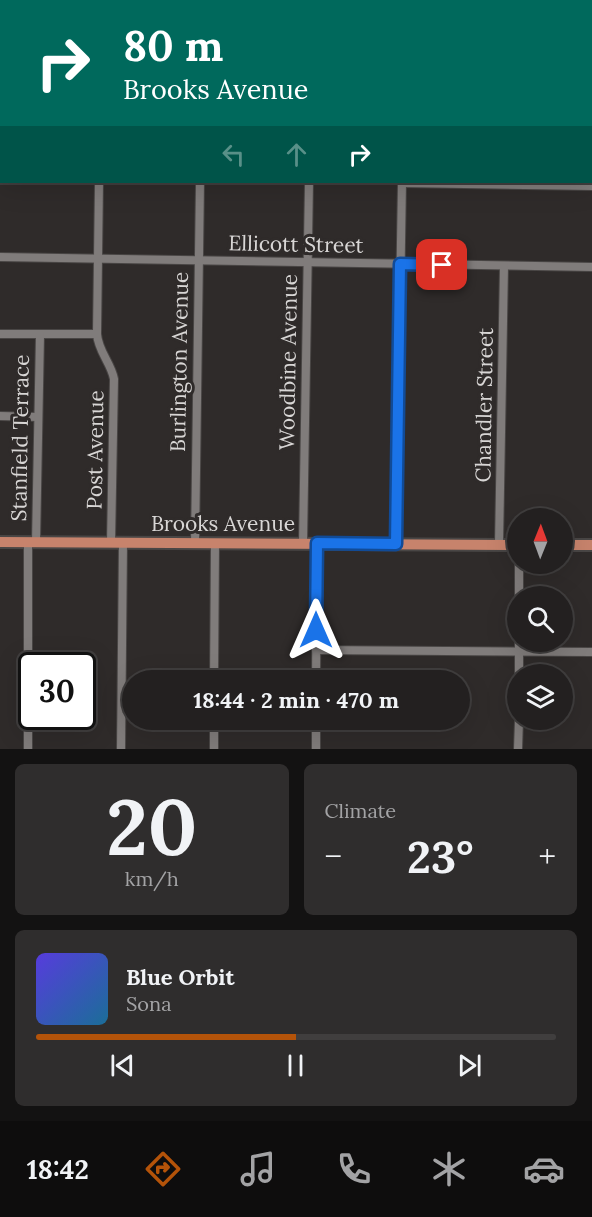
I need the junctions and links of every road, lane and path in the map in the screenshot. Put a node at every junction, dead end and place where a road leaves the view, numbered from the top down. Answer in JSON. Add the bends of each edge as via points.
{"nodes":[{"id":1,"x":99,"y":183,"type":"edge"},
{"id":2,"x":200,"y":183,"type":"edge"},
{"id":3,"x":309,"y":183,"type":"edge"},
{"id":4,"x":402,"y":183,"type":"edge"},
{"id":5,"x":450,"y":183,"type":"edge"},
{"id":6,"x":592,"y":186,"type":"edge"},
{"id":7,"x":0,"y":257,"type":"edge"},
{"id":8,"x":98,"y":259,"type":"junction"},
{"id":9,"x":198,"y":261,"type":"junction"},
{"id":10,"x":308,"y":262,"type":"junction"},
{"id":11,"x":400,"y":264,"type":"junction"},
{"id":12,"x":504,"y":266,"type":"junction"},
{"id":13,"x":592,"y":267,"type":"edge"},
{"id":14,"x":0,"y":334,"type":"edge"},
{"id":15,"x":97,"y":334,"type":"junction"},
{"id":16,"x":39,"y":335,"type":"junction"},
{"id":17,"x":0,"y":416,"type":"edge"},
{"id":18,"x":38,"y":417,"type":"junction"},
{"id":19,"x":0,"y":542,"type":"edge"},
{"id":20,"x":32,"y":542,"type":"junction"},
{"id":21,"x":117,"y":542,"type":"junction"},
{"id":22,"x":195,"y":543,"type":"junction"},
{"id":23,"x":215,"y":543,"type":"junction"},
{"id":24,"x":303,"y":543,"type":"junction"},
{"id":25,"x":317,"y":543,"type":"junction"},
{"id":26,"x":396,"y":544,"type":"junction"},
{"id":27,"x":500,"y":544,"type":"junction"},
{"id":28,"x":507,"y":544,"type":"edge"},
{"id":29,"x":573,"y":545,"type":"edge"},
{"id":30,"x":592,"y":545,"type":"edge"},
{"id":31,"x":316,"y":650,"type":"junction"},
{"id":32,"x":507,"y":652,"type":"edge"},
{"id":33,"x":519,"y":652,"type":"edge"},
{"id":34,"x":573,"y":652,"type":"edge"},
{"id":35,"x":592,"y":652,"type":"edge"},
{"id":36,"x":519,"y":664,"type":"edge"},
{"id":37,"x":214,"y":670,"type":"edge"},
{"id":38,"x":316,"y":670,"type":"edge"},
{"id":39,"x":214,"y":730,"type":"edge"},
{"id":40,"x":316,"y":730,"type":"edge"},
{"id":41,"x":519,"y":730,"type":"edge"},
{"id":42,"x":28,"y":749,"type":"edge"},
{"id":43,"x":121,"y":749,"type":"edge"},
{"id":44,"x":214,"y":749,"type":"edge"},
{"id":45,"x":316,"y":749,"type":"edge"},
{"id":46,"x":518,"y":749,"type":"edge"}],
"edges":[{"from":1,"to":8,"type":"street","name":"Post Avenue"},
{"from":2,"to":9,"type":"street","name":"Burlington Avenue"},
{"from":3,"to":10,"type":"street","name":"Woodbine Avenue"},
{"from":4,"to":11,"type":"street"},
{"from":5,"to":6,"type":"street"},
{"from":7,"to":8,"type":"street","name":"Ellicott Street"},
{"from":8,"to":9,"type":"street","name":"Ellicott Street"},
{"from":8,"to":15,"type":"street","name":"Post Avenue"},
{"from":9,"to":10,"type":"street","name":"Ellicott Street"},
{"from":9,"to":22,"type":"street","name":"Burlington Avenue"},
{"from":10,"to":11,"type":"street","name":"Ellicott Street"},
{"from":10,"to":24,"type":"street","name":"Woodbine Avenue"},
{"from":11,"to":12,"type":"street","name":"Ellicott Street"},
{"from":11,"to":26,"type":"street"},
{"from":12,"to":13,"type":"street","name":"Ellicott Street"},
{"from":12,"to":27,"type":"street","name":"Chandler Street"},
{"from":14,"to":16,"type":"street"},
{"from":15,"to":16,"type":"street"},
{"from":15,"to":21,"type":"street","name":"Post Avenue","via":[[114,379]]},
{"from":16,"to":18,"type":"street","name":"Stanfield Terrace"},
{"from":17,"to":18,"type":"street"},
{"from":18,"to":20,"type":"street","name":"Stanfield Terrace"},
{"from":19,"to":20,"type":"main road","name":"Brooks Avenue"},
{"from":20,"to":21,"type":"main road","name":"Brooks Avenue"},
{"from":20,"to":42,"type":"street","name":"Stanfield Terrace"},
{"from":21,"to":22,"type":"main road","name":"Brooks Avenue"},
{"from":21,"to":43,"type":"street","name":"Post Avenue"},
{"from":22,"to":23,"type":"main road","name":"Brooks Avenue"},
{"from":23,"to":24,"type":"main road","name":"Brooks Avenue"},
{"from":23,"to":37,"type":"street"},
{"from":24,"to":25,"type":"main road","name":"Brooks Avenue"},
{"from":25,"to":26,"type":"main road","name":"Brooks Avenue"},
{"from":25,"to":31,"type":"street"},
{"from":26,"to":27,"type":"main road","name":"Brooks Avenue"},
{"from":27,"to":28,"type":"main road","name":"Brooks Avenue"},
{"from":29,"to":30,"type":"main road"},
{"from":31,"to":32,"type":"street"},
{"from":31,"to":38,"type":"street"},
{"from":33,"to":36,"type":"street"},
{"from":34,"to":35,"type":"street"},
{"from":39,"to":44,"type":"street"},
{"from":40,"to":45,"type":"street"},
{"from":41,"to":46,"type":"street"}]}
